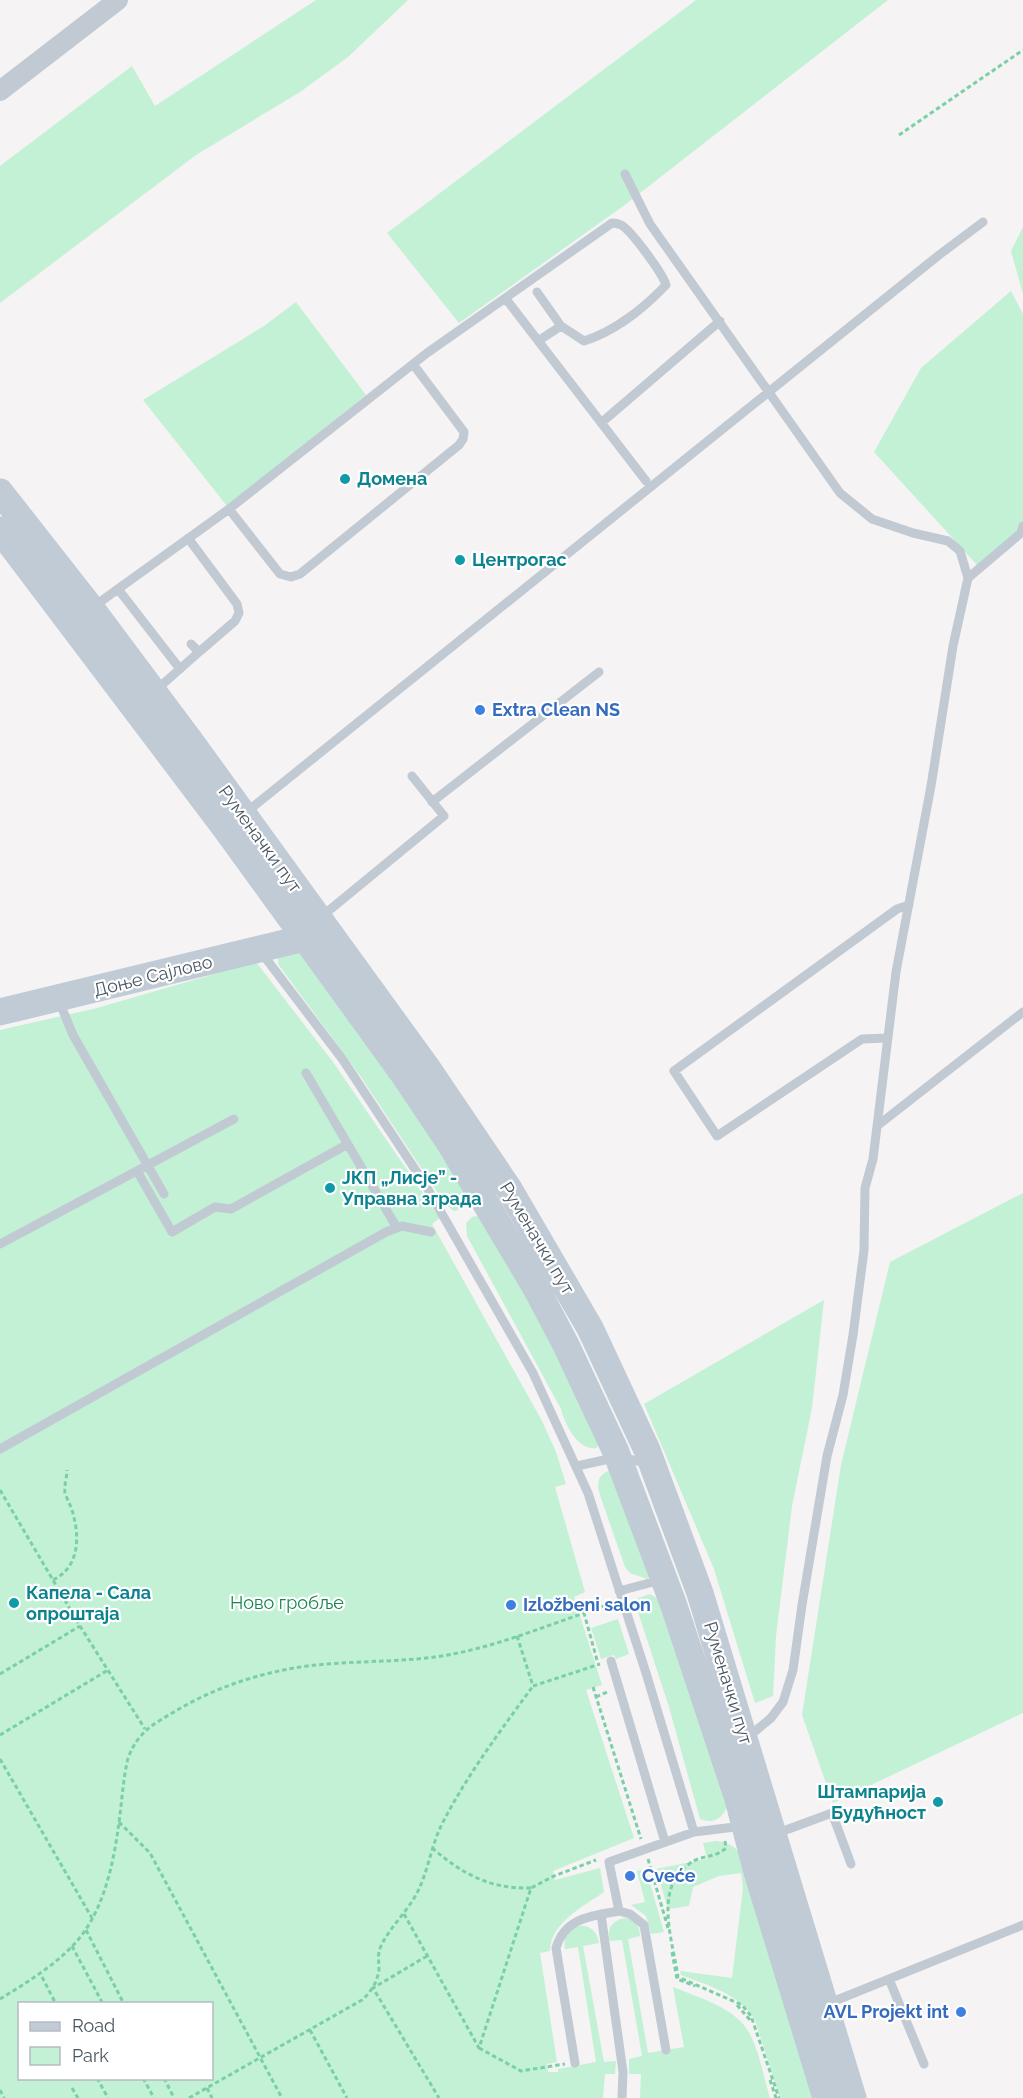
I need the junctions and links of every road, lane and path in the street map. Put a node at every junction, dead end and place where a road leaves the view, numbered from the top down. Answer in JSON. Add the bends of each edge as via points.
{"nodes":[{"id":1,"x":118,"y":0,"type":"edge"},
{"id":2,"x":1023,"y":50,"type":"edge"},
{"id":3,"x":0,"y":91,"type":"edge"},
{"id":4,"x":899,"y":135,"type":"dead end"},
{"id":5,"x":625,"y":174,"type":"dead end"},
{"id":6,"x":983,"y":222,"type":"dead end"},
{"id":7,"x":537,"y":292,"type":"dead end"},
{"id":8,"x":506,"y":299,"type":"junction"},
{"id":9,"x":720,"y":321,"type":"junction"},
{"id":10,"x":561,"y":326,"type":"junction"},
{"id":11,"x":538,"y":341,"type":"junction"},
{"id":12,"x":413,"y":364,"type":"junction"},
{"id":13,"x":770,"y":393,"type":"junction"},
{"id":14,"x":601,"y":423,"type":"junction"},
{"id":15,"x":646,"y":481,"type":"dead end"},
{"id":16,"x":0,"y":492,"type":"edge"},
{"id":17,"x":229,"y":509,"type":"junction"},
{"id":18,"x":1023,"y":526,"type":"edge"},
{"id":19,"x":0,"y":530,"type":"edge"},
{"id":20,"x":188,"y":538,"type":"junction"},
{"id":21,"x":968,"y":578,"type":"junction"},
{"id":22,"x":118,"y":589,"type":"junction"},
{"id":23,"x":91,"y":608,"type":"junction"},
{"id":24,"x":191,"y":644,"type":"dead end"},
{"id":25,"x":198,"y":652,"type":"junction"},
{"id":26,"x":180,"y":669,"type":"junction"},
{"id":27,"x":599,"y":672,"type":"dead end"},
{"id":28,"x":153,"y":693,"type":"junction"},
{"id":29,"x":411,"y":776,"type":"dead end"},
{"id":30,"x":432,"y":802,"type":"junction"},
{"id":31,"x":242,"y":815,"type":"junction"},
{"id":32,"x":909,"y":905,"type":"junction"},
{"id":33,"x":312,"y":928,"type":"junction"},
{"id":34,"x":259,"y":950,"type":"junction"},
{"id":35,"x":58,"y":999,"type":"junction"},
{"id":36,"x":0,"y":1012,"type":"edge"},
{"id":37,"x":1023,"y":1012,"type":"edge"},
{"id":38,"x":888,"y":1038,"type":"junction"},
{"id":39,"x":306,"y":1073,"type":"dead end"},
{"id":40,"x":234,"y":1119,"type":"dead end"},
{"id":41,"x":878,"y":1126,"type":"junction"},
{"id":42,"x":348,"y":1144,"type":"junction"},
{"id":43,"x":147,"y":1166,"type":"junction"},
{"id":44,"x":137,"y":1171,"type":"junction"},
{"id":45,"x":164,"y":1194,"type":"dead end"},
{"id":46,"x":397,"y":1228,"type":"junction"},
{"id":47,"x":431,"y":1232,"type":"dead end"},
{"id":48,"x":0,"y":1244,"type":"edge"},
{"id":49,"x":0,"y":1449,"type":"edge"},
{"id":50,"x":618,"y":1457,"type":"junction"},
{"id":51,"x":652,"y":1464,"type":"junction"},
{"id":52,"x":576,"y":1466,"type":"junction"},
{"id":53,"x":67,"y":1470,"type":"dead end"},
{"id":54,"x":0,"y":1490,"type":"edge"},
{"id":55,"x":50,"y":1574,"type":"junction"},
{"id":56,"x":44,"y":1577,"type":"dead end"},
{"id":57,"x":664,"y":1579,"type":"junction"},
{"id":58,"x":53,"y":1580,"type":"junction"},
{"id":59,"x":619,"y":1591,"type":"junction"},
{"id":60,"x":612,"y":1603,"type":"dead end"},
{"id":61,"x":584,"y":1613,"type":"junction"},
{"id":62,"x":80,"y":1626,"type":"junction"},
{"id":63,"x":517,"y":1636,"type":"junction"},
{"id":64,"x":611,"y":1661,"type":"dead end"},
{"id":65,"x":599,"y":1665,"type":"junction"},
{"id":66,"x":108,"y":1670,"type":"junction"},
{"id":67,"x":0,"y":1674,"type":"edge"},
{"id":68,"x":602,"y":1674,"type":"dead end"},
{"id":69,"x":604,"y":1684,"type":"dead end"},
{"id":70,"x":533,"y":1686,"type":"junction"},
{"id":71,"x":593,"y":1688,"type":"dead end"},
{"id":72,"x":596,"y":1697,"type":"junction"},
{"id":73,"x":145,"y":1729,"type":"junction"},
{"id":74,"x":0,"y":1735,"type":"edge"},
{"id":75,"x":745,"y":1740,"type":"junction"},
{"id":76,"x":0,"y":1759,"type":"edge"},
{"id":77,"x":119,"y":1822,"type":"junction"},
{"id":78,"x":754,"y":1826,"type":"junction"},
{"id":79,"x":694,"y":1832,"type":"junction"},
{"id":80,"x":665,"y":1842,"type":"junction"},
{"id":81,"x":432,"y":1848,"type":"junction"},
{"id":82,"x":645,"y":1849,"type":"junction"},
{"id":83,"x":598,"y":1859,"type":"dead end"},
{"id":84,"x":851,"y":1864,"type":"dead end"},
{"id":85,"x":531,"y":1888,"type":"junction"},
{"id":86,"x":619,"y":1911,"type":"junction"},
{"id":87,"x":404,"y":1914,"type":"junction"},
{"id":88,"x":601,"y":1914,"type":"junction"},
{"id":89,"x":92,"y":1918,"type":"junction"},
{"id":90,"x":1023,"y":1925,"type":"edge"},
{"id":91,"x":86,"y":1930,"type":"junction"},
{"id":92,"x":72,"y":1946,"type":"junction"},
{"id":93,"x":428,"y":1956,"type":"junction"},
{"id":94,"x":42,"y":1977,"type":"dead end"},
{"id":95,"x":889,"y":1979,"type":"junction"},
{"id":96,"x":373,"y":1989,"type":"junction"},
{"id":97,"x":0,"y":1999,"type":"edge"},
{"id":98,"x":55,"y":2002,"type":"edge"},
{"id":99,"x":102,"y":2002,"type":"edge"},
{"id":100,"x":123,"y":2002,"type":"edge"},
{"id":101,"x":825,"y":2004,"type":"junction"},
{"id":102,"x":309,"y":2030,"type":"junction"},
{"id":103,"x":479,"y":2048,"type":"junction"},
{"id":104,"x":666,"y":2050,"type":"dead end"},
{"id":105,"x":261,"y":2057,"type":"junction"},
{"id":106,"x":575,"y":2063,"type":"joint"},
{"id":107,"x":924,"y":2064,"type":"dead end"},
{"id":108,"x":98,"y":2080,"type":"edge"},
{"id":109,"x":144,"y":2080,"type":"edge"},
{"id":110,"x":165,"y":2080,"type":"edge"},
{"id":111,"x":72,"y":2088,"type":"dead end"},
{"id":112,"x":207,"y":2088,"type":"junction"},
{"id":113,"x":0,"y":2090,"type":"edge"},
{"id":114,"x":4,"y":2098,"type":"edge"},
{"id":115,"x":78,"y":2098,"type":"edge"},
{"id":116,"x":108,"y":2098,"type":"edge"},
{"id":117,"x":154,"y":2098,"type":"edge"},
{"id":118,"x":174,"y":2098,"type":"edge"},
{"id":119,"x":189,"y":2098,"type":"edge"},
{"id":120,"x":212,"y":2098,"type":"edge"},
{"id":121,"x":282,"y":2098,"type":"edge"},
{"id":122,"x":347,"y":2098,"type":"edge"},
{"id":123,"x":439,"y":2098,"type":"edge"},
{"id":124,"x":622,"y":2098,"type":"edge"},
{"id":125,"x":777,"y":2098,"type":"edge"},
{"id":126,"x":826,"y":2098,"type":"edge"},
{"id":127,"x":853,"y":2098,"type":"edge"}],
"edges":[{"from":1,"to":3,"type":"street"},
{"from":2,"to":4,"type":"path"},
{"from":5,"to":9,"type":"lane","via":[[650,224]]},
{"from":6,"to":13,"type":"lane"},
{"from":7,"to":10,"type":"lane"},
{"from":8,"to":10,"type":"lane","via":[[612,223],[620,224],[666,285],[603,335],[584,341]]},
{"from":8,"to":11,"type":"lane"},
{"from":8,"to":12,"type":"lane"},
{"from":9,"to":13,"type":"lane"},
{"from":9,"to":14,"type":"lane"},
{"from":10,"to":11,"type":"lane"},
{"from":11,"to":14,"type":"lane"},
{"from":12,"to":17,"type":"lane"},
{"from":12,"to":17,"type":"lane","via":[[464,432],[463,439],[300,574],[280,574]]},
{"from":13,"to":21,"type":"lane","via":[[840,493],[872,519],[948,541],[960,551]]},
{"from":13,"to":31,"type":"lane"},
{"from":14,"to":15,"type":"lane"},
{"from":16,"to":23,"type":"main road","name":"Руменачки пут"},
{"from":17,"to":20,"type":"lane"},
{"from":18,"to":21,"type":"lane","via":[[1021,533]]},
{"from":19,"to":33,"type":"main road","name":"Руменачки пут","via":[[219,819]]},
{"from":20,"to":22,"type":"lane","via":[[140,579]]},
{"from":20,"to":25,"type":"lane","via":[[237,604],[239,613],[235,621]]},
{"from":21,"to":32,"type":"lane","via":[[952,646]]},
{"from":22,"to":23,"type":"lane"},
{"from":22,"to":26,"type":"lane"},
{"from":23,"to":28,"type":"main road","name":"Руменачки пут"},
{"from":24,"to":25,"type":"lane"},
{"from":25,"to":26,"type":"lane"},
{"from":26,"to":28,"type":"lane"},
{"from":27,"to":30,"type":"lane"},
{"from":28,"to":31,"type":"main road","name":"Руменачки пут"},
{"from":29,"to":30,"type":"lane"},
{"from":30,"to":33,"type":"lane","via":[[444,816]]},
{"from":31,"to":33,"type":"main road","name":"Руменачки пут"},
{"from":32,"to":38,"type":"lane"},
{"from":32,"to":38,"type":"lane","via":[[897,909],[674,1071],[717,1136],[862,1039]]},
{"from":33,"to":34,"type":"main road","name":"Доње Сајлово"},
{"from":33,"to":50,"type":"main road","name":"Руменачки пут","via":[[451,1144],[536,1288]]},
{"from":33,"to":51,"type":"main road","name":"Руменачки пут","via":[[435,1078],[509,1188],[590,1328]]},
{"from":34,"to":35,"type":"main road","name":"Доње Сајлово"},
{"from":34,"to":52,"type":"lane","via":[[343,1059],[426,1185],[532,1373]]},
{"from":35,"to":36,"type":"main road","name":"Доње Сајлово"},
{"from":35,"to":43,"type":"lane","via":[[73,1035]]},
{"from":37,"to":41,"type":"lane"},
{"from":38,"to":41,"type":"lane"},
{"from":39,"to":42,"type":"lane"},
{"from":40,"to":43,"type":"lane"},
{"from":41,"to":75,"type":"lane","via":[[865,1188],[864,1250],[843,1395],[827,1456],[793,1670],[783,1702]]},
{"from":42,"to":44,"type":"lane","via":[[231,1209],[215,1207],[172,1232]]},
{"from":42,"to":46,"type":"lane"},
{"from":43,"to":44,"type":"lane"},
{"from":43,"to":45,"type":"lane"},
{"from":44,"to":48,"type":"lane"},
{"from":46,"to":47,"type":"lane"},
{"from":46,"to":49,"type":"lane"},
{"from":50,"to":51,"type":"lane"},
{"from":50,"to":52,"type":"lane"},
{"from":50,"to":57,"type":"main road","name":"Руменачки пут"},
{"from":51,"to":75,"type":"main road","name":"Руменачки пут","via":[[700,1593]]},
{"from":52,"to":59,"type":"lane"},
{"from":53,"to":58,"type":"path","via":[[65,1486],[75,1525],[75,1556],[67,1571]]},
{"from":54,"to":55,"type":"path"},
{"from":55,"to":56,"type":"path"},
{"from":55,"to":58,"type":"path"},
{"from":57,"to":59,"type":"lane"},
{"from":57,"to":78,"type":"main road","name":"Руменачки пут","via":[[714,1727]]},
{"from":58,"to":62,"type":"path"},
{"from":59,"to":79,"type":"lane"},
{"from":60,"to":61,"type":"path"},
{"from":61,"to":63,"type":"path"},
{"from":61,"to":65,"type":"path"},
{"from":62,"to":66,"type":"path"},
{"from":62,"to":67,"type":"path"},
{"from":63,"to":70,"type":"path"},
{"from":63,"to":73,"type":"path","via":[[436,1656],[314,1665],[249,1678],[195,1700]]},
{"from":64,"to":80,"type":"lane"},
{"from":65,"to":68,"type":"path"},
{"from":65,"to":70,"type":"path"},
{"from":66,"to":73,"type":"path"},
{"from":66,"to":74,"type":"path"},
{"from":69,"to":72,"type":"path","via":[[608,1693]]},
{"from":70,"to":81,"type":"path","via":[[478,1763]]},
{"from":71,"to":72,"type":"path"},
{"from":72,"to":82,"type":"path"},
{"from":73,"to":77,"type":"path","via":[[128,1758]]},
{"from":75,"to":78,"type":"main road","name":"Руменачки пут"},
{"from":76,"to":89,"type":"path"},
{"from":77,"to":89,"type":"path","via":[[112,1863]]},
{"from":77,"to":105,"type":"path","via":[[150,1853]]},
{"from":78,"to":79,"type":"lane"},
{"from":78,"to":84,"type":"lane","via":[[832,1813]]},
{"from":78,"to":101,"type":"main road","name":"Руменачки пут"},
{"from":78,"to":125,"type":"path","via":[[717,1856],[697,1858],[683,1868],[669,1889],[666,1913],[678,1977],[742,2005],[751,2016]]},
{"from":78,"to":126,"type":"main road","name":"Руменачки пут"},
{"from":79,"to":80,"type":"lane"},
{"from":80,"to":82,"type":"lane"},
{"from":81,"to":85,"type":"path","via":[[456,1868],[487,1883],[513,1889]]},
{"from":81,"to":87,"type":"path","via":[[418,1890]]},
{"from":82,"to":86,"type":"lane","via":[[609,1862]]},
{"from":82,"to":125,"type":"path","via":[[669,1930],[676,1979],[739,2006],[752,2022]]},
{"from":83,"to":85,"type":"path"},
{"from":85,"to":103,"type":"path"},
{"from":86,"to":88,"type":"lane"},
{"from":86,"to":104,"type":"lane","via":[[630,1914],[644,1926]]},
{"from":87,"to":93,"type":"path"},
{"from":87,"to":96,"type":"path","via":[[381,1945]]},
{"from":88,"to":106,"type":"lane","via":[[573,1922],[556,1948]]},
{"from":88,"to":124,"type":"lane","via":[[623,2072]]},
{"from":89,"to":91,"type":"path"},
{"from":90,"to":95,"type":"lane"},
{"from":91,"to":92,"type":"path"},
{"from":91,"to":100,"type":"path"},
{"from":92,"to":97,"type":"path"},
{"from":92,"to":99,"type":"path"},
{"from":93,"to":96,"type":"path"},
{"from":93,"to":103,"type":"path"},
{"from":94,"to":98,"type":"path"},
{"from":95,"to":101,"type":"lane"},
{"from":95,"to":107,"type":"lane"},
{"from":96,"to":102,"type":"path","via":[[362,2000]]},
{"from":96,"to":123,"type":"path"},
{"from":101,"to":127,"type":"main road","name":"Руменачки пут"},
{"from":102,"to":105,"type":"path"},
{"from":102,"to":122,"type":"path"},
{"from":103,"to":106,"type":"path","via":[[521,2071]]},
{"from":105,"to":112,"type":"path"},
{"from":105,"to":121,"type":"path"},
{"from":108,"to":116,"type":"path"},
{"from":109,"to":117,"type":"path"},
{"from":110,"to":118,"type":"path"},
{"from":111,"to":115,"type":"path"},
{"from":112,"to":119,"type":"path"},
{"from":112,"to":120,"type":"path"},
{"from":113,"to":114,"type":"path"}]}
